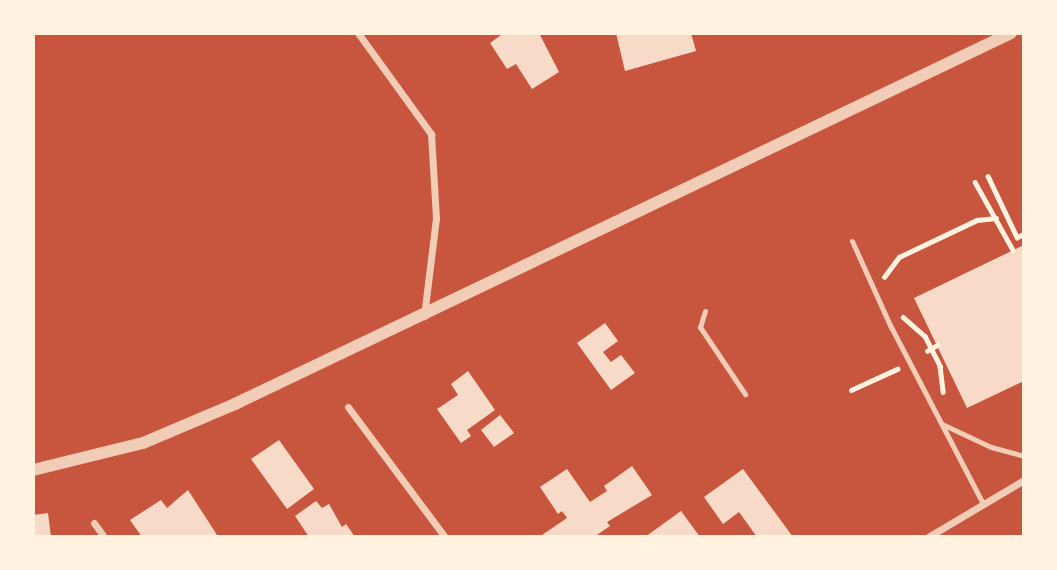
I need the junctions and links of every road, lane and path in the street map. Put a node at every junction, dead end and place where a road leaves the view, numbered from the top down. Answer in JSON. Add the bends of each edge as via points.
{"nodes":[{"id":1,"x":358,"y":33,"type":"edge"},
{"id":2,"x":1011,"y":33,"type":"edge"},
{"id":3,"x":988,"y":176,"type":"dead end"},
{"id":4,"x":975,"y":182,"type":"dead end"},
{"id":5,"x":998,"y":197,"type":"junction"},
{"id":6,"x":986,"y":202,"type":"junction"},
{"id":7,"x":996,"y":218,"type":"junction"},
{"id":8,"x":1024,"y":234,"type":"edge"},
{"id":9,"x":852,"y":241,"type":"dead end"},
{"id":10,"x":1013,"y":250,"type":"dead end"},
{"id":11,"x":890,"y":289,"type":"dead end"},
{"id":12,"x":705,"y":311,"type":"dead end"},
{"id":13,"x":902,"y":315,"type":"dead end"},
{"id":14,"x":424,"y":316,"type":"junction"},
{"id":15,"x":897,"y":368,"type":"dead end"},
{"id":16,"x":851,"y":390,"type":"dead end"},
{"id":17,"x":745,"y":394,"type":"dead end"},
{"id":18,"x":947,"y":400,"type":"dead end"},
{"id":19,"x":348,"y":407,"type":"dead end"},
{"id":20,"x":940,"y":423,"type":"junction"},
{"id":21,"x":1024,"y":456,"type":"edge"},
{"id":22,"x":33,"y":470,"type":"edge"},
{"id":23,"x":1024,"y":480,"type":"edge"},
{"id":24,"x":982,"y":502,"type":"junction"},
{"id":25,"x":94,"y":523,"type":"dead end"},
{"id":26,"x":104,"y":537,"type":"edge"},
{"id":27,"x":445,"y":537,"type":"edge"},
{"id":28,"x":928,"y":537,"type":"edge"}],
"edges":[{"from":1,"to":14,"type":"street","via":[[431,134],[436,218]]},
{"from":2,"to":14,"type":"street"},
{"from":3,"to":5,"type":"path"},
{"from":4,"to":6,"type":"path"},
{"from":5,"to":6,"type":"path"},
{"from":5,"to":8,"type":"path","via":[[1017,237]]},
{"from":6,"to":7,"type":"path"},
{"from":7,"to":10,"type":"path"},
{"from":7,"to":11,"type":"path","via":[[977,220],[899,257],[884,277]]},
{"from":9,"to":20,"type":"lane"},
{"from":12,"to":17,"type":"lane","via":[[700,327]]},
{"from":13,"to":18,"type":"path","via":[[931,348]]},
{"from":14,"to":22,"type":"street","via":[[143,443]]},
{"from":15,"to":16,"type":"path"},
{"from":19,"to":27,"type":"street"},
{"from":20,"to":21,"type":"lane","via":[[991,447]]},
{"from":20,"to":24,"type":"lane"},
{"from":23,"to":24,"type":"street"},
{"from":24,"to":28,"type":"street"},
{"from":25,"to":26,"type":"street"}]}
